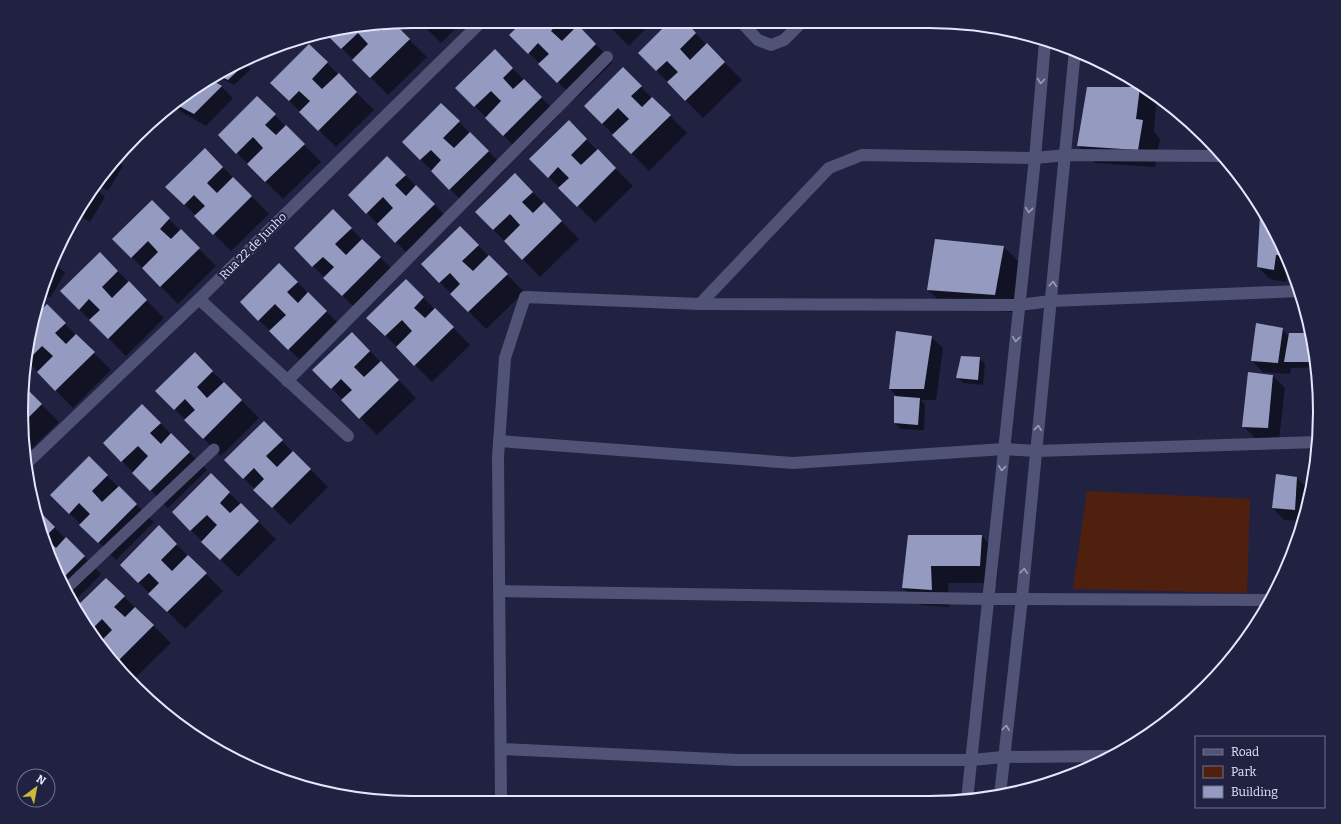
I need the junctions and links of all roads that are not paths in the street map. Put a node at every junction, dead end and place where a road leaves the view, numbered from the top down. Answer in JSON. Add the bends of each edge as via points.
{"nodes":[{"id":1,"x":475,"y":28,"type":"edge"},
{"id":2,"x":747,"y":28,"type":"edge"},
{"id":3,"x":796,"y":28,"type":"edge"},
{"id":4,"x":1045,"y":46,"type":"edge"},
{"id":5,"x":1074,"y":56,"type":"edge"},
{"id":6,"x":607,"y":57,"type":"dead end"},
{"id":7,"x":1066,"y":155,"type":"junction"},
{"id":8,"x":1215,"y":156,"type":"edge"},
{"id":9,"x":1035,"y":158,"type":"junction"},
{"id":10,"x":1294,"y":291,"type":"edge"},
{"id":11,"x":200,"y":299,"type":"junction"},
{"id":12,"x":1051,"y":301,"type":"junction"},
{"id":13,"x":700,"y":304,"type":"junction"},
{"id":14,"x":1019,"y":305,"type":"junction"},
{"id":15,"x":287,"y":381,"type":"junction"},
{"id":16,"x":348,"y":436,"type":"dead end"},
{"id":17,"x":500,"y":441,"type":"junction"},
{"id":18,"x":1312,"y":442,"type":"edge"},
{"id":19,"x":214,"y":448,"type":"dead end"},
{"id":20,"x":1004,"y":449,"type":"junction"},
{"id":21,"x":1036,"y":452,"type":"junction"},
{"id":22,"x":31,"y":459,"type":"edge"},
{"id":23,"x":70,"y":585,"type":"edge"},
{"id":24,"x":499,"y":591,"type":"junction"},
{"id":25,"x":1022,"y":598,"type":"junction"},
{"id":26,"x":988,"y":599,"type":"junction"},
{"id":27,"x":1264,"y":600,"type":"edge"},
{"id":28,"x":501,"y":749,"type":"junction"},
{"id":29,"x":1099,"y":756,"type":"edge"},
{"id":30,"x":1003,"y":757,"type":"junction"},
{"id":31,"x":972,"y":760,"type":"junction"},
{"id":32,"x":1000,"y":790,"type":"edge"},
{"id":33,"x":968,"y":794,"type":"edge"},
{"id":34,"x":501,"y":796,"type":"edge"}],
"edges":[{"from":1,"to":11,"type":"street","name":"Rua 22 de Junho"},
{"from":2,"to":3,"type":"street","via":[[758,40],[771,45],[784,40]]},
{"from":4,"to":9,"type":"street","one_way":true},
{"from":5,"to":7,"type":"street"},
{"from":6,"to":15,"type":"street"},
{"from":7,"to":8,"type":"street"},
{"from":7,"to":9,"type":"street"},
{"from":12,"to":7,"type":"street","one_way":true},
{"from":9,"to":13,"type":"street","via":[[862,155],[829,168]]},
{"from":9,"to":14,"type":"street","one_way":true},
{"from":10,"to":12,"type":"street"},
{"from":11,"to":15,"type":"street"},
{"from":11,"to":22,"type":"street","name":"Rua 22 de Junho"},
{"from":12,"to":14,"type":"street"},
{"from":21,"to":12,"type":"street","one_way":true},
{"from":13,"to":14,"type":"street"},
{"from":13,"to":17,"type":"street","via":[[525,297],[505,358]]},
{"from":14,"to":20,"type":"street","one_way":true},
{"from":15,"to":16,"type":"street"},
{"from":17,"to":20,"type":"street","via":[[792,463]]},
{"from":17,"to":24,"type":"street"},
{"from":18,"to":21,"type":"street"},
{"from":19,"to":23,"type":"lane"},
{"from":20,"to":21,"type":"street"},
{"from":20,"to":26,"type":"street","one_way":true},
{"from":25,"to":21,"type":"street","one_way":true},
{"from":24,"to":26,"type":"street"},
{"from":24,"to":28,"type":"street"},
{"from":25,"to":26,"type":"street"},
{"from":25,"to":27,"type":"street"},
{"from":30,"to":25,"type":"street","one_way":true},
{"from":26,"to":31,"type":"street"},
{"from":28,"to":31,"type":"street","via":[[738,760]]},
{"from":28,"to":34,"type":"street"},
{"from":29,"to":30,"type":"street"},
{"from":30,"to":31,"type":"street"},
{"from":30,"to":32,"type":"street"},
{"from":31,"to":33,"type":"street"}]}
